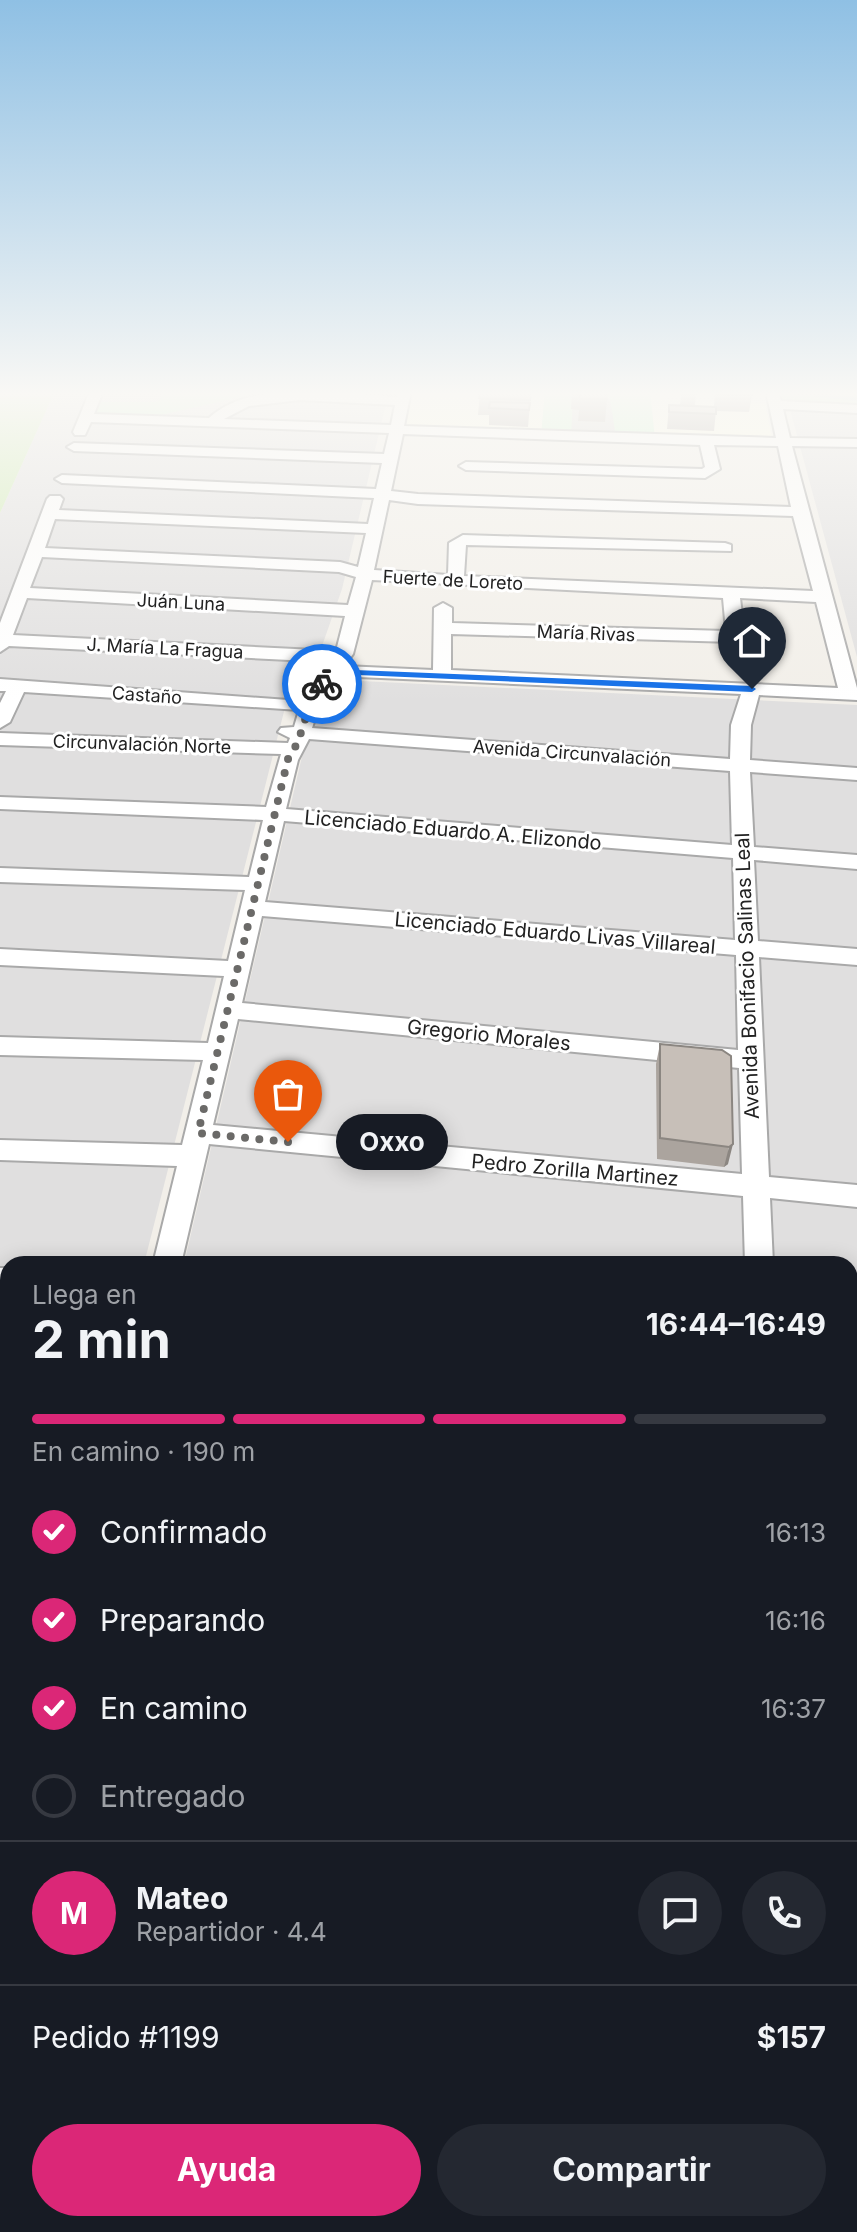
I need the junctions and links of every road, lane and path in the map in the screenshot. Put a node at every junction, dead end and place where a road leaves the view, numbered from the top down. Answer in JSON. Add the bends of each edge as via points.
{"nodes":[{"id":1,"x":56,"y":495,"type":"edge"},
{"id":2,"x":376,"y":495,"type":"edge"},
{"id":3,"x":548,"y":495,"type":"edge"},
{"id":4,"x":796,"y":495,"type":"edge"},
{"id":5,"x":800,"y":512,"type":"junction"},
{"id":6,"x":50,"y":514,"type":"junction"},
{"id":7,"x":368,"y":528,"type":"junction"},
{"id":8,"x":723,"y":534,"type":"junction"},
{"id":9,"x":36,"y":552,"type":"junction"},
{"id":10,"x":359,"y":572,"type":"junction"},
{"id":11,"x":456,"y":581,"type":"junction"},
{"id":12,"x":20,"y":593,"type":"junction"},
{"id":13,"x":731,"y":593,"type":"junction"},
{"id":14,"x":824,"y":597,"type":"junction"},
{"id":15,"x":443,"y":608,"type":"dead end"},
{"id":16,"x":349,"y":611,"type":"junction"},
{"id":17,"x":444,"y":628,"type":"junction"},
{"id":18,"x":1,"y":643,"type":"edge"},
{"id":19,"x":330,"y":664,"type":"junction"},
{"id":20,"x":442,"y":676,"type":"junction"},
{"id":21,"x":9,"y":686,"type":"edge"},
{"id":22,"x":752,"y":689,"type":"junction"},
{"id":23,"x":853,"y":694,"type":"edge"},
{"id":24,"x":295,"y":705,"type":"junction"},
{"id":25,"x":0,"y":722,"type":"edge"},
{"id":26,"x":0,"y":739,"type":"edge"},
{"id":27,"x":291,"y":744,"type":"junction"},
{"id":28,"x":740,"y":766,"type":"junction"},
{"id":29,"x":857,"y":774,"type":"edge"},
{"id":30,"x":0,"y":803,"type":"edge"},
{"id":31,"x":275,"y":814,"type":"junction"},
{"id":32,"x":742,"y":853,"type":"junction"},
{"id":33,"x":857,"y":862,"type":"edge"},
{"id":34,"x":0,"y":875,"type":"edge"},
{"id":35,"x":256,"y":896,"type":"junction"},
{"id":36,"x":746,"y":949,"type":"junction"},
{"id":37,"x":0,"y":957,"type":"edge"},
{"id":38,"x":857,"y":957,"type":"edge"},
{"id":39,"x":237,"y":969,"type":"junction"},
{"id":40,"x":227,"y":1010,"type":"junction"},
{"id":41,"x":0,"y":1046,"type":"edge"},
{"id":42,"x":216,"y":1052,"type":"junction"},
{"id":43,"x":751,"y":1060,"type":"junction"},
{"id":44,"x":196,"y":1144,"type":"junction"},
{"id":45,"x":0,"y":1150,"type":"edge"},
{"id":46,"x":756,"y":1188,"type":"junction"},
{"id":47,"x":857,"y":1196,"type":"edge"},
{"id":48,"x":169,"y":1256,"type":"edge"},
{"id":49,"x":759,"y":1256,"type":"edge"}],
"edges":[{"from":1,"to":6,"type":"street"},
{"from":2,"to":7,"type":"street"},
{"from":3,"to":8,"type":"street"},
{"from":4,"to":5,"type":"street"},
{"from":5,"to":8,"type":"street"},
{"from":5,"to":14,"type":"street"},
{"from":6,"to":7,"type":"street"},
{"from":6,"to":9,"type":"street"},
{"from":7,"to":10,"type":"street"},
{"from":8,"to":11,"type":"street","via":[[463,540],[457,543]]},
{"from":9,"to":10,"type":"street","name":"Fuerte de Loreto"},
{"from":9,"to":12,"type":"street"},
{"from":10,"to":11,"type":"street","name":"Fuerte de Loreto"},
{"from":10,"to":16,"type":"street"},
{"from":11,"to":13,"type":"street","name":"Fuerte de Loreto"},
{"from":12,"to":16,"type":"street","name":"Juán Luna"},
{"from":12,"to":18,"type":"street"},
{"from":13,"to":14,"type":"street","name":"Fuerte de Loreto"},
{"from":13,"to":17,"type":"street","name":"María Rivas","via":[[731,637]]},
{"from":14,"to":23,"type":"street"},
{"from":15,"to":17,"type":"street"},
{"from":16,"to":19,"type":"street"},
{"from":17,"to":20,"type":"street"},
{"from":18,"to":19,"type":"street","name":"J. María La Fragua"},
{"from":19,"to":20,"type":"street"},
{"from":19,"to":24,"type":"street"},
{"from":19,"to":27,"type":"street"},
{"from":20,"to":22,"type":"street"},
{"from":21,"to":24,"type":"street","name":"Castaño"},
{"from":21,"to":25,"type":"street"},
{"from":22,"to":23,"type":"street"},
{"from":22,"to":28,"type":"street","name":"Avenida Bonifacio Salinas Leal","via":[[741,725]]},
{"from":24,"to":27,"type":"street"},
{"from":26,"to":27,"type":"street","name":"Circunvalación Norte"},
{"from":27,"to":28,"type":"street","name":"Avenida Circunvalación"},
{"from":27,"to":31,"type":"street"},
{"from":28,"to":29,"type":"street","name":"Avenida Circunvalación"},
{"from":28,"to":32,"type":"street","name":"Avenida Bonifacio Salinas Leal"},
{"from":30,"to":31,"type":"street","name":"Licenciado Eduardo A. Elizondo"},
{"from":31,"to":32,"type":"street","name":"Licenciado Eduardo A. Elizondo"},
{"from":31,"to":35,"type":"street"},
{"from":32,"to":33,"type":"street","name":"Licenciado Eduardo A. Elizondo"},
{"from":32,"to":36,"type":"street","name":"Avenida Bonifacio Salinas Leal"},
{"from":34,"to":35,"type":"street","name":"Licenciado Eduardo Livas Villareal"},
{"from":35,"to":36,"type":"street","name":"Licenciado Eduardo Livas Villareal"},
{"from":35,"to":39,"type":"street"},
{"from":36,"to":38,"type":"street","name":"Licenciado Eduardo Livas Villareal"},
{"from":36,"to":43,"type":"street","name":"Avenida Bonifacio Salinas Leal"},
{"from":37,"to":39,"type":"street"},
{"from":39,"to":40,"type":"street"},
{"from":40,"to":42,"type":"street"},
{"from":40,"to":43,"type":"street","name":"Gregorio Morales"},
{"from":41,"to":42,"type":"street"},
{"from":42,"to":44,"type":"street"},
{"from":43,"to":46,"type":"street","name":"Avenida Bonifacio Salinas Leal"},
{"from":44,"to":45,"type":"street","name":"Pedro Zorilla Martinez"},
{"from":44,"to":46,"type":"street","name":"Pedro Zorilla Martinez"},
{"from":44,"to":48,"type":"street"},
{"from":46,"to":47,"type":"street","name":"Pedro Zorilla Martinez"},
{"from":46,"to":49,"type":"street","name":"Avenida Bonifacio Salinas Leal"}]}
